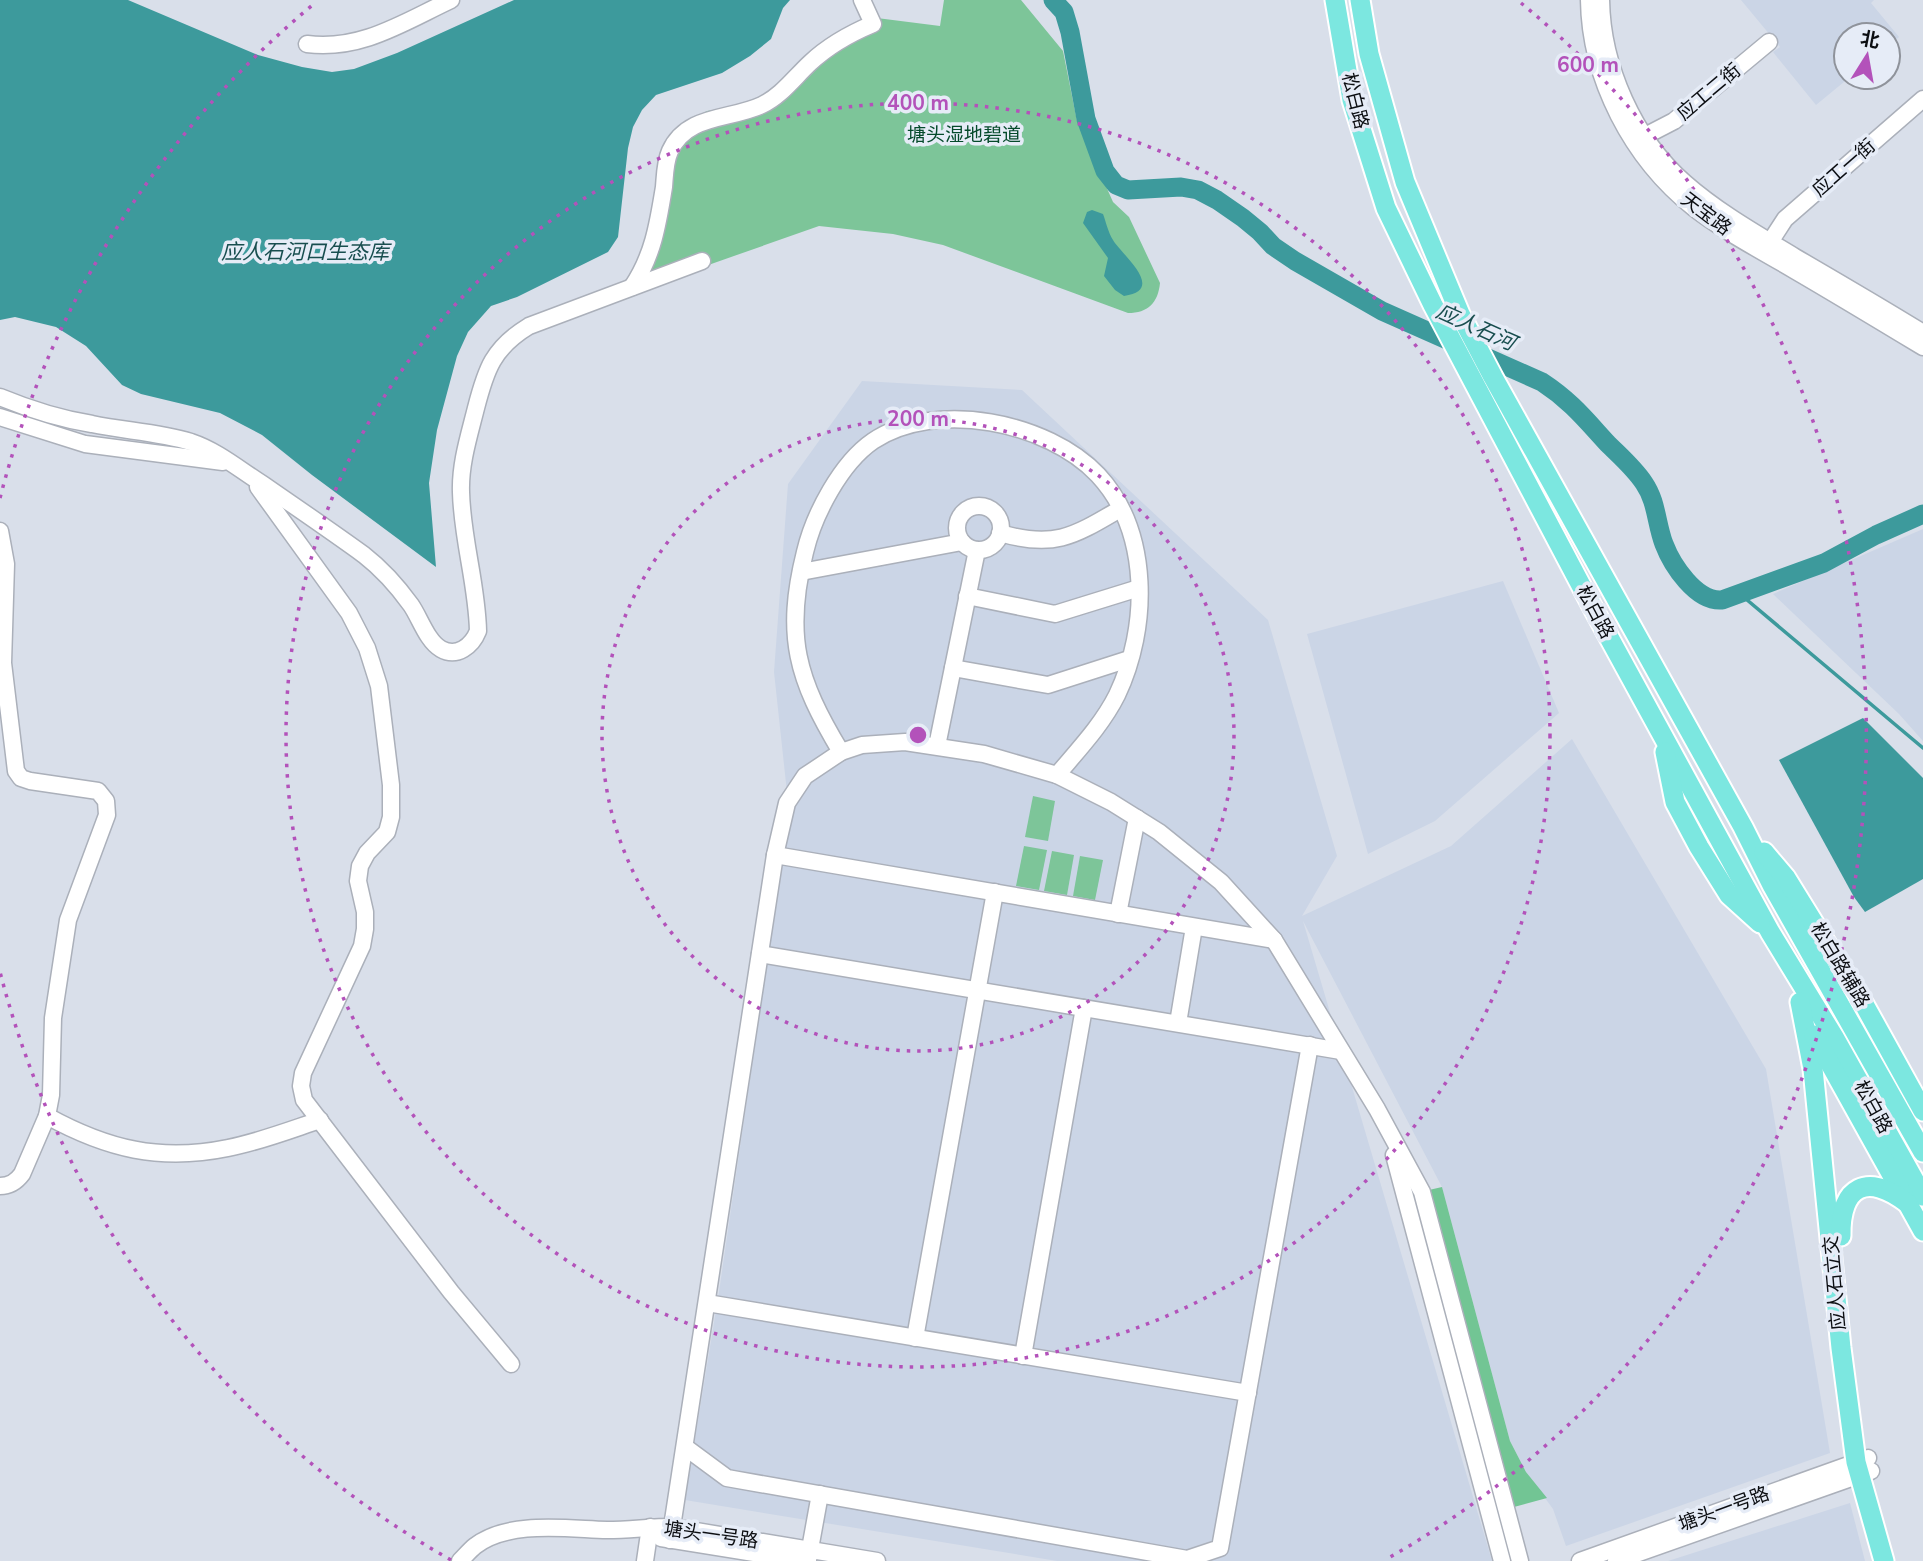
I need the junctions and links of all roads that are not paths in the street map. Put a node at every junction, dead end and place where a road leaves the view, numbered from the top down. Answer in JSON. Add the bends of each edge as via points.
{"nodes":[{"id":1,"x":451,"y":0,"type":"edge"},
{"id":2,"x":862,"y":0,"type":"edge"},
{"id":3,"x":1335,"y":0,"type":"edge"},
{"id":4,"x":1360,"y":0,"type":"edge"},
{"id":5,"x":1589,"y":0,"type":"edge"},
{"id":6,"x":1601,"y":0,"type":"edge"},
{"id":7,"x":1769,"y":42,"type":"dead end"},
{"id":8,"x":307,"y":44,"type":"dead end"},
{"id":9,"x":1923,"y":99,"type":"edge"},
{"id":10,"x":1646,"y":136,"type":"junction"},
{"id":11,"x":1770,"y":242,"type":"junction"},
{"id":12,"x":702,"y":261,"type":"dead end"},
{"id":13,"x":632,"y":287,"type":"junction"},
{"id":14,"x":1923,"y":333,"type":"edge"},
{"id":15,"x":1923,"y":346,"type":"edge"},
{"id":16,"x":0,"y":397,"type":"edge"},
{"id":17,"x":0,"y":417,"type":"edge"},
{"id":18,"x":232,"y":463,"type":"junction"},
{"id":19,"x":251,"y":477,"type":"junction"},
{"id":20,"x":1120,"y":509,"type":"junction"},
{"id":21,"x":0,"y":531,"type":"edge"},
{"id":22,"x":1000,"y":533,"type":"junction"},
{"id":23,"x":962,"y":542,"type":"junction"},
{"id":24,"x":977,"y":550,"type":"junction"},
{"id":25,"x":801,"y":572,"type":"junction"},
{"id":26,"x":1139,"y":588,"type":"junction"},
{"id":27,"x":967,"y":596,"type":"junction"},
{"id":28,"x":1129,"y":659,"type":"junction"},
{"id":29,"x":953,"y":668,"type":"junction"},
{"id":30,"x":937,"y":746,"type":"junction"},
{"id":31,"x":841,"y":752,"type":"junction"},
{"id":32,"x":1057,"y":775,"type":"junction"},
{"id":33,"x":1137,"y":818,"type":"junction"},
{"id":34,"x":1743,"y":827,"type":"junction"},
{"id":35,"x":775,"y":855,"type":"junction"},
{"id":36,"x":995,"y":892,"type":"junction"},
{"id":37,"x":1118,"y":914,"type":"junction"},
{"id":38,"x":1194,"y":927,"type":"junction"},
{"id":39,"x":1773,"y":936,"type":"junction"},
{"id":40,"x":1275,"y":940,"type":"junction"},
{"id":41,"x":760,"y":954,"type":"junction"},
{"id":42,"x":976,"y":990,"type":"junction"},
{"id":43,"x":1800,"y":1002,"type":"junction"},
{"id":44,"x":1865,"y":1006,"type":"junction"},
{"id":45,"x":1084,"y":1008,"type":"junction"},
{"id":46,"x":1178,"y":1023,"type":"junction"},
{"id":47,"x":1310,"y":1045,"type":"junction"},
{"id":48,"x":1341,"y":1051,"type":"junction"},
{"id":49,"x":1923,"y":1087,"type":"edge"},
{"id":50,"x":1923,"y":1111,"type":"edge"},
{"id":51,"x":47,"y":1116,"type":"junction"},
{"id":52,"x":320,"y":1120,"type":"junction"},
{"id":53,"x":1387,"y":1129,"type":"junction"},
{"id":54,"x":1923,"y":1152,"type":"edge"},
{"id":55,"x":0,"y":1186,"type":"edge"},
{"id":56,"x":1915,"y":1199,"type":"edge"},
{"id":57,"x":1923,"y":1231,"type":"edge"},
{"id":58,"x":707,"y":1303,"type":"junction"},
{"id":59,"x":915,"y":1338,"type":"junction"},
{"id":60,"x":1023,"y":1356,"type":"junction"},
{"id":61,"x":511,"y":1364,"type":"dead end"},
{"id":62,"x":1248,"y":1393,"type":"junction"},
{"id":63,"x":685,"y":1447,"type":"junction"},
{"id":64,"x":1864,"y":1466,"type":"junction"},
{"id":65,"x":820,"y":1494,"type":"junction"},
{"id":66,"x":649,"y":1531,"type":"junction"},
{"id":67,"x":671,"y":1533,"type":"junction"},
{"id":68,"x":807,"y":1557,"type":"edge"},
{"id":69,"x":1173,"y":1559,"type":"edge"},
{"id":70,"x":460,"y":1561,"type":"edge"},
{"id":71,"x":645,"y":1561,"type":"edge"},
{"id":72,"x":877,"y":1561,"type":"edge"},
{"id":73,"x":1502,"y":1561,"type":"edge"},
{"id":74,"x":1520,"y":1561,"type":"edge"},
{"id":75,"x":1580,"y":1561,"type":"edge"},
{"id":76,"x":1616,"y":1561,"type":"edge"},
{"id":77,"x":1884,"y":1561,"type":"edge"},
{"id":78,"x":1895,"y":1561,"type":"edge"}],
"edges":[{"from":1,"to":8,"type":"street","via":[[359,42]]},
{"from":2,"to":13,"type":"street","via":[[873,24],[825,50],[765,104],[696,124],[676,141],[666,165],[654,243]]},
{"from":3,"to":39,"type":"main road","name":"松白路","via":[[1352,100],[1386,208],[1465,367]]},
{"from":4,"to":34,"type":"main road","name":"松白路","via":[[1369,54],[1405,182],[1460,314]]},
{"from":5,"to":15,"type":"street","name":"天宝路","via":[[1592,35],[1606,87],[1642,154],[1665,182],[1731,234]]},
{"from":6,"to":10,"type":"street","name":"天宝路","via":[[1601,20],[1614,72]]},
{"from":7,"to":10,"type":"street","name":"应工二街","via":[[1674,121]]},
{"from":9,"to":11,"type":"street","name":"应工一街","via":[[1785,219]]},
{"from":10,"to":11,"type":"street","name":"天宝路","via":[[1682,181]]},
{"from":11,"to":14,"type":"street","name":"天宝路"},
{"from":12,"to":13,"type":"street"},
{"from":13,"to":19,"type":"street","via":[[529,326],[498,351],[488,368],[461,476],[478,621],[475,640],[468,647],[441,649],[433,643],[412,607],[370,559]]},
{"from":16,"to":18,"type":"street","via":[[91,424],[173,437]]},
{"from":17,"to":18,"type":"street","via":[[85,444]]},
{"from":18,"to":19,"type":"street"},
{"from":19,"to":52,"type":"street","via":[[349,612],[368,648],[379,686],[391,786],[387,832],[360,866],[365,921],[362,946],[303,1073],[304,1100]]},
{"from":20,"to":22,"type":"street","via":[[1065,537],[1036,541]]},
{"from":20,"to":25,"type":"street","via":[[1098,475],[1031,433],[989,422],[922,422],[871,442],[847,468],[814,522]]},
{"from":20,"to":26,"type":"street","via":[[1134,544]]},
{"from":21,"to":51,"type":"street","via":[[6,564],[3,663],[16,771],[30,781],[98,791],[107,801],[107,815],[68,920],[53,1018]]},
{"from":22,"to":23,"type":"street","via":[[995,513],[977,506],[968,509],[958,523]]},
{"from":22,"to":24,"type":"street","via":[[993,545]]},
{"from":23,"to":24,"type":"street"},
{"from":23,"to":25,"type":"street"},
{"from":24,"to":27,"type":"street"},
{"from":25,"to":31,"type":"street","via":[[795,618],[801,669],[812,702]]},
{"from":26,"to":27,"type":"street","via":[[1055,614]]},
{"from":26,"to":28,"type":"street"},
{"from":27,"to":29,"type":"street"},
{"from":28,"to":29,"type":"street","via":[[1048,685]]},
{"from":28,"to":32,"type":"street","via":[[1110,708]]},
{"from":29,"to":30,"type":"street"},
{"from":30,"to":31,"type":"street","via":[[882,743]]},
{"from":30,"to":32,"type":"street","via":[[1009,759]]},
{"from":31,"to":35,"type":"street","via":[[794,789]]},
{"from":32,"to":33,"type":"street"},
{"from":33,"to":37,"type":"street"},
{"from":33,"to":40,"type":"street","via":[[1201,865]]},
{"from":34,"to":44,"type":"main road","name":"松白路辅路","via":[[1786,878]]},
{"from":34,"to":54,"type":"main road","name":"松白路"},
{"from":35,"to":36,"type":"street"},
{"from":35,"to":41,"type":"street"},
{"from":36,"to":37,"type":"street"},
{"from":36,"to":42,"type":"street"},
{"from":37,"to":38,"type":"street"},
{"from":38,"to":40,"type":"street"},
{"from":38,"to":46,"type":"street"},
{"from":39,"to":43,"type":"main road"},
{"from":39,"to":56,"type":"main road","name":"松白路","via":[[1834,1037]]},
{"from":40,"to":48,"type":"street"},
{"from":41,"to":42,"type":"street"},
{"from":41,"to":58,"type":"street"},
{"from":42,"to":45,"type":"street"},
{"from":42,"to":59,"type":"street"},
{"from":43,"to":56,"type":"main road","via":[[1826,1059]]},
{"from":43,"to":64,"type":"main road","name":"应人石立交","via":[[1814,1069],[1841,1348]]},
{"from":44,"to":49,"type":"main road"},
{"from":44,"to":50,"type":"main road","name":"松白路辅路"},
{"from":45,"to":46,"type":"street"},
{"from":45,"to":60,"type":"street"},
{"from":46,"to":47,"type":"street"},
{"from":47,"to":48,"type":"street"},
{"from":47,"to":62,"type":"street"},
{"from":48,"to":53,"type":"street"},
{"from":51,"to":52,"type":"street","via":[[116,1147],[191,1154],[229,1148]]},
{"from":51,"to":55,"type":"street","via":[[22,1174],[8,1186]]},
{"from":52,"to":61,"type":"street"},
{"from":53,"to":73,"type":"street"},
{"from":53,"to":74,"type":"street","via":[[1422,1192]]},
{"from":56,"to":57,"type":"main road"},
{"from":56,"to":64,"type":"main road","via":[[1871,1186],[1852,1194],[1842,1212]]},
{"from":58,"to":59,"type":"street"},
{"from":58,"to":63,"type":"street"},
{"from":59,"to":60,"type":"street"},
{"from":60,"to":62,"type":"street"},
{"from":62,"to":69,"type":"street","via":[[1220,1548]]},
{"from":63,"to":65,"type":"street","via":[[727,1478]]},
{"from":63,"to":67,"type":"street"},
{"from":64,"to":75,"type":"street","name":"塘头一号路"},
{"from":64,"to":76,"type":"street","name":"塘头一号路"},
{"from":64,"to":77,"type":"main road","name":"应人石立交"},
{"from":64,"to":78,"type":"main road"},
{"from":65,"to":68,"type":"street"},
{"from":65,"to":69,"type":"street"},
{"from":66,"to":67,"type":"street","name":"塘头一号路"},
{"from":66,"to":70,"type":"street","name":"塘头一号路","via":[[519,1530],[476,1545]]},
{"from":66,"to":71,"type":"street"},
{"from":67,"to":68,"type":"street","name":"塘头一号路"},
{"from":68,"to":72,"type":"street","name":"塘头一号路"}]}
